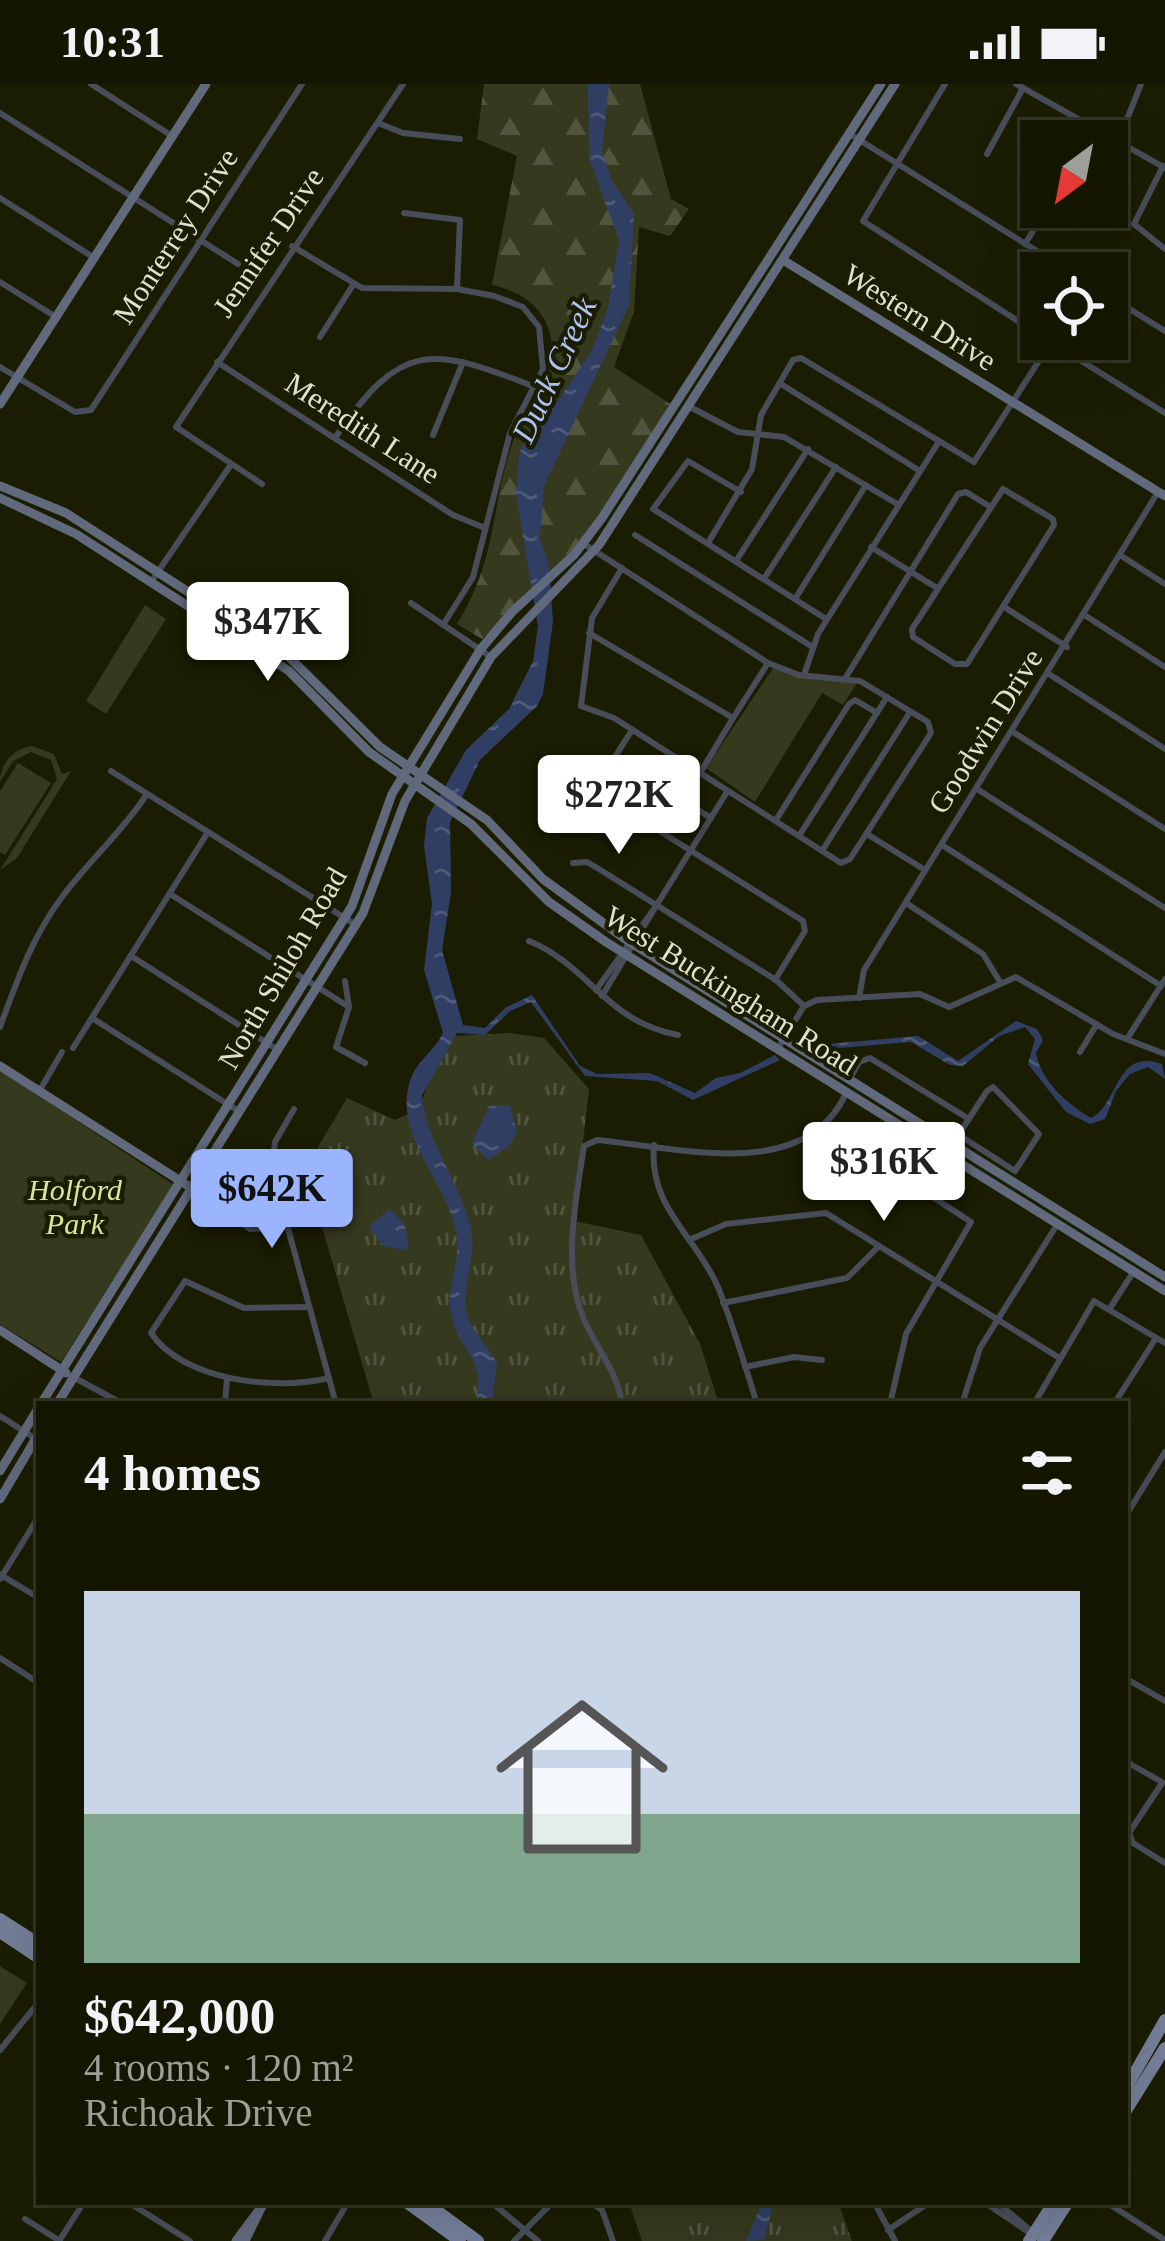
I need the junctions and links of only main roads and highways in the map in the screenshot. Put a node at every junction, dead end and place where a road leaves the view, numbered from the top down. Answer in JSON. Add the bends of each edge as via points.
{"nodes":[{"id":1,"x":206,"y":84,"type":"edge"},
{"id":2,"x":881,"y":84,"type":"edge"},
{"id":3,"x":895,"y":84,"type":"edge"},
{"id":4,"x":855,"y":137,"type":"junction"},
{"id":5,"x":778,"y":257,"type":"junction"},
{"id":6,"x":753,"y":296,"type":"junction"},
{"id":7,"x":678,"y":400,"type":"junction"},
{"id":8,"x":0,"y":404,"type":"edge"},
{"id":9,"x":690,"y":407,"type":"junction"},
{"id":10,"x":0,"y":486,"type":"edge"},
{"id":11,"x":1162,"y":494,"type":"edge"},
{"id":12,"x":0,"y":498,"type":"edge"},
{"id":13,"x":20,"y":498,"type":"junction"},
{"id":14,"x":589,"y":547,"type":"junction"},
{"id":15,"x":557,"y":574,"type":"junction"},
{"id":16,"x":567,"y":583,"type":"junction"},
{"id":17,"x":404,"y":772,"type":"junction"},
{"id":18,"x":417,"y":780,"type":"junction"},
{"id":19,"x":0,"y":1066,"type":"edge"},
{"id":20,"x":181,"y":1181,"type":"junction"},
{"id":21,"x":193,"y":1189,"type":"junction"},
{"id":22,"x":128,"y":1265,"type":"junction"},
{"id":23,"x":1137,"y":1267,"type":"junction"},
{"id":24,"x":140,"y":1272,"type":"junction"},
{"id":25,"x":1165,"y":1277,"type":"edge"},
{"id":26,"x":1165,"y":1291,"type":"edge"},
{"id":27,"x":0,"y":1330,"type":"edge"},
{"id":28,"x":62,"y":1370,"type":"junction"},
{"id":29,"x":74,"y":1378,"type":"junction"},
{"id":30,"x":43,"y":1401,"type":"edge"},
{"id":31,"x":59,"y":1401,"type":"edge"},
{"id":32,"x":36,"y":1412,"type":"edge"},
{"id":33,"x":36,"y":1438,"type":"edge"},
{"id":34,"x":0,"y":1472,"type":"edge"},
{"id":35,"x":0,"y":1498,"type":"edge"},
{"id":36,"x":0,"y":1919,"type":"edge"},
{"id":37,"x":0,"y":1932,"type":"edge"},
{"id":38,"x":36,"y":1942,"type":"edge"},
{"id":39,"x":36,"y":1956,"type":"edge"},
{"id":40,"x":1164,"y":2025,"type":"edge"},
{"id":41,"x":1165,"y":2048,"type":"edge"},
{"id":42,"x":1130,"y":2089,"type":"edge"},
{"id":43,"x":259,"y":2205,"type":"edge"},
{"id":44,"x":410,"y":2205,"type":"edge"},
{"id":45,"x":429,"y":2205,"type":"edge"},
{"id":46,"x":1053,"y":2205,"type":"edge"},
{"id":47,"x":1066,"y":2205,"type":"edge"},
{"id":48,"x":1038,"y":2240,"type":"edge"},
{"id":49,"x":241,"y":2241,"type":"edge"},
{"id":50,"x":460,"y":2241,"type":"edge"},
{"id":51,"x":478,"y":2241,"type":"edge"}],
"edges":[{"from":1,"to":8,"type":"main road"},
{"from":2,"to":4,"type":"main road","name":"North Shiloh Road"},
{"from":3,"to":4,"type":"main road","name":"North Shiloh Road"},
{"from":4,"to":5,"type":"main road","name":"North Shiloh Road"},
{"from":5,"to":6,"type":"main road","name":"North Shiloh Road"},
{"from":5,"to":11,"type":"main road","name":"Western Drive"},
{"from":6,"to":7,"type":"main road","name":"North Shiloh Road"},
{"from":6,"to":9,"type":"main road","name":"North Shiloh Road"},
{"from":7,"to":9,"type":"main road"},
{"from":7,"to":14,"type":"main road","name":"North Shiloh Road"},
{"from":9,"to":14,"type":"main road","name":"North Shiloh Road"},
{"from":10,"to":13,"type":"main road","name":"West Buckingham Road"},
{"from":12,"to":13,"type":"main road","name":"West Buckingham Road"},
{"from":13,"to":17,"type":"main road","name":"West Buckingham Road","via":[[300,665],[338,713]]},
{"from":14,"to":15,"type":"main road","name":"North Shiloh Road"},
{"from":14,"to":16,"type":"main road","name":"North Shiloh Road"},
{"from":15,"to":16,"type":"main road"},
{"from":15,"to":17,"type":"main road","name":"North Shiloh Road","via":[[480,650]]},
{"from":16,"to":18,"type":"main road","name":"North Shiloh Road","via":[[491,657]]},
{"from":17,"to":18,"type":"main road","name":"West Buckingham Road"},
{"from":17,"to":20,"type":"main road","name":"North Shiloh Road","via":[[360,891]]},
{"from":18,"to":21,"type":"main road","name":"North Shiloh Road","via":[[356,925]]},
{"from":18,"to":23,"type":"main road","name":"West Buckingham Road","via":[[463,811],[549,902],[952,1144]]},
{"from":19,"to":20,"type":"main road"},
{"from":20,"to":21,"type":"main road"},
{"from":20,"to":22,"type":"main road","name":"North Shiloh Road"},
{"from":21,"to":24,"type":"main road","name":"North Shiloh Road"},
{"from":22,"to":24,"type":"main road"},
{"from":22,"to":28,"type":"main road","name":"North Shiloh Road"},
{"from":23,"to":25,"type":"main road","name":"West Buckingham Road"},
{"from":23,"to":26,"type":"main road","name":"West Buckingham Road"},
{"from":24,"to":29,"type":"main road","name":"North Shiloh Road"},
{"from":27,"to":28,"type":"main road"},
{"from":28,"to":29,"type":"main road"},
{"from":28,"to":30,"type":"main road","name":"North Shiloh Road"},
{"from":29,"to":31,"type":"main road","name":"North Shiloh Road"},
{"from":32,"to":34,"type":"main road","name":"North Shiloh Road"},
{"from":33,"to":35,"type":"main road"},
{"from":36,"to":38,"type":"main road"},
{"from":37,"to":39,"type":"main road"},
{"from":40,"to":42,"type":"main road"},
{"from":41,"to":42,"type":"main road"},
{"from":43,"to":49,"type":"main road"},
{"from":44,"to":50,"type":"main road"},
{"from":45,"to":51,"type":"main road"},
{"from":46,"to":48,"type":"main road"},
{"from":47,"to":48,"type":"main road"}]}
